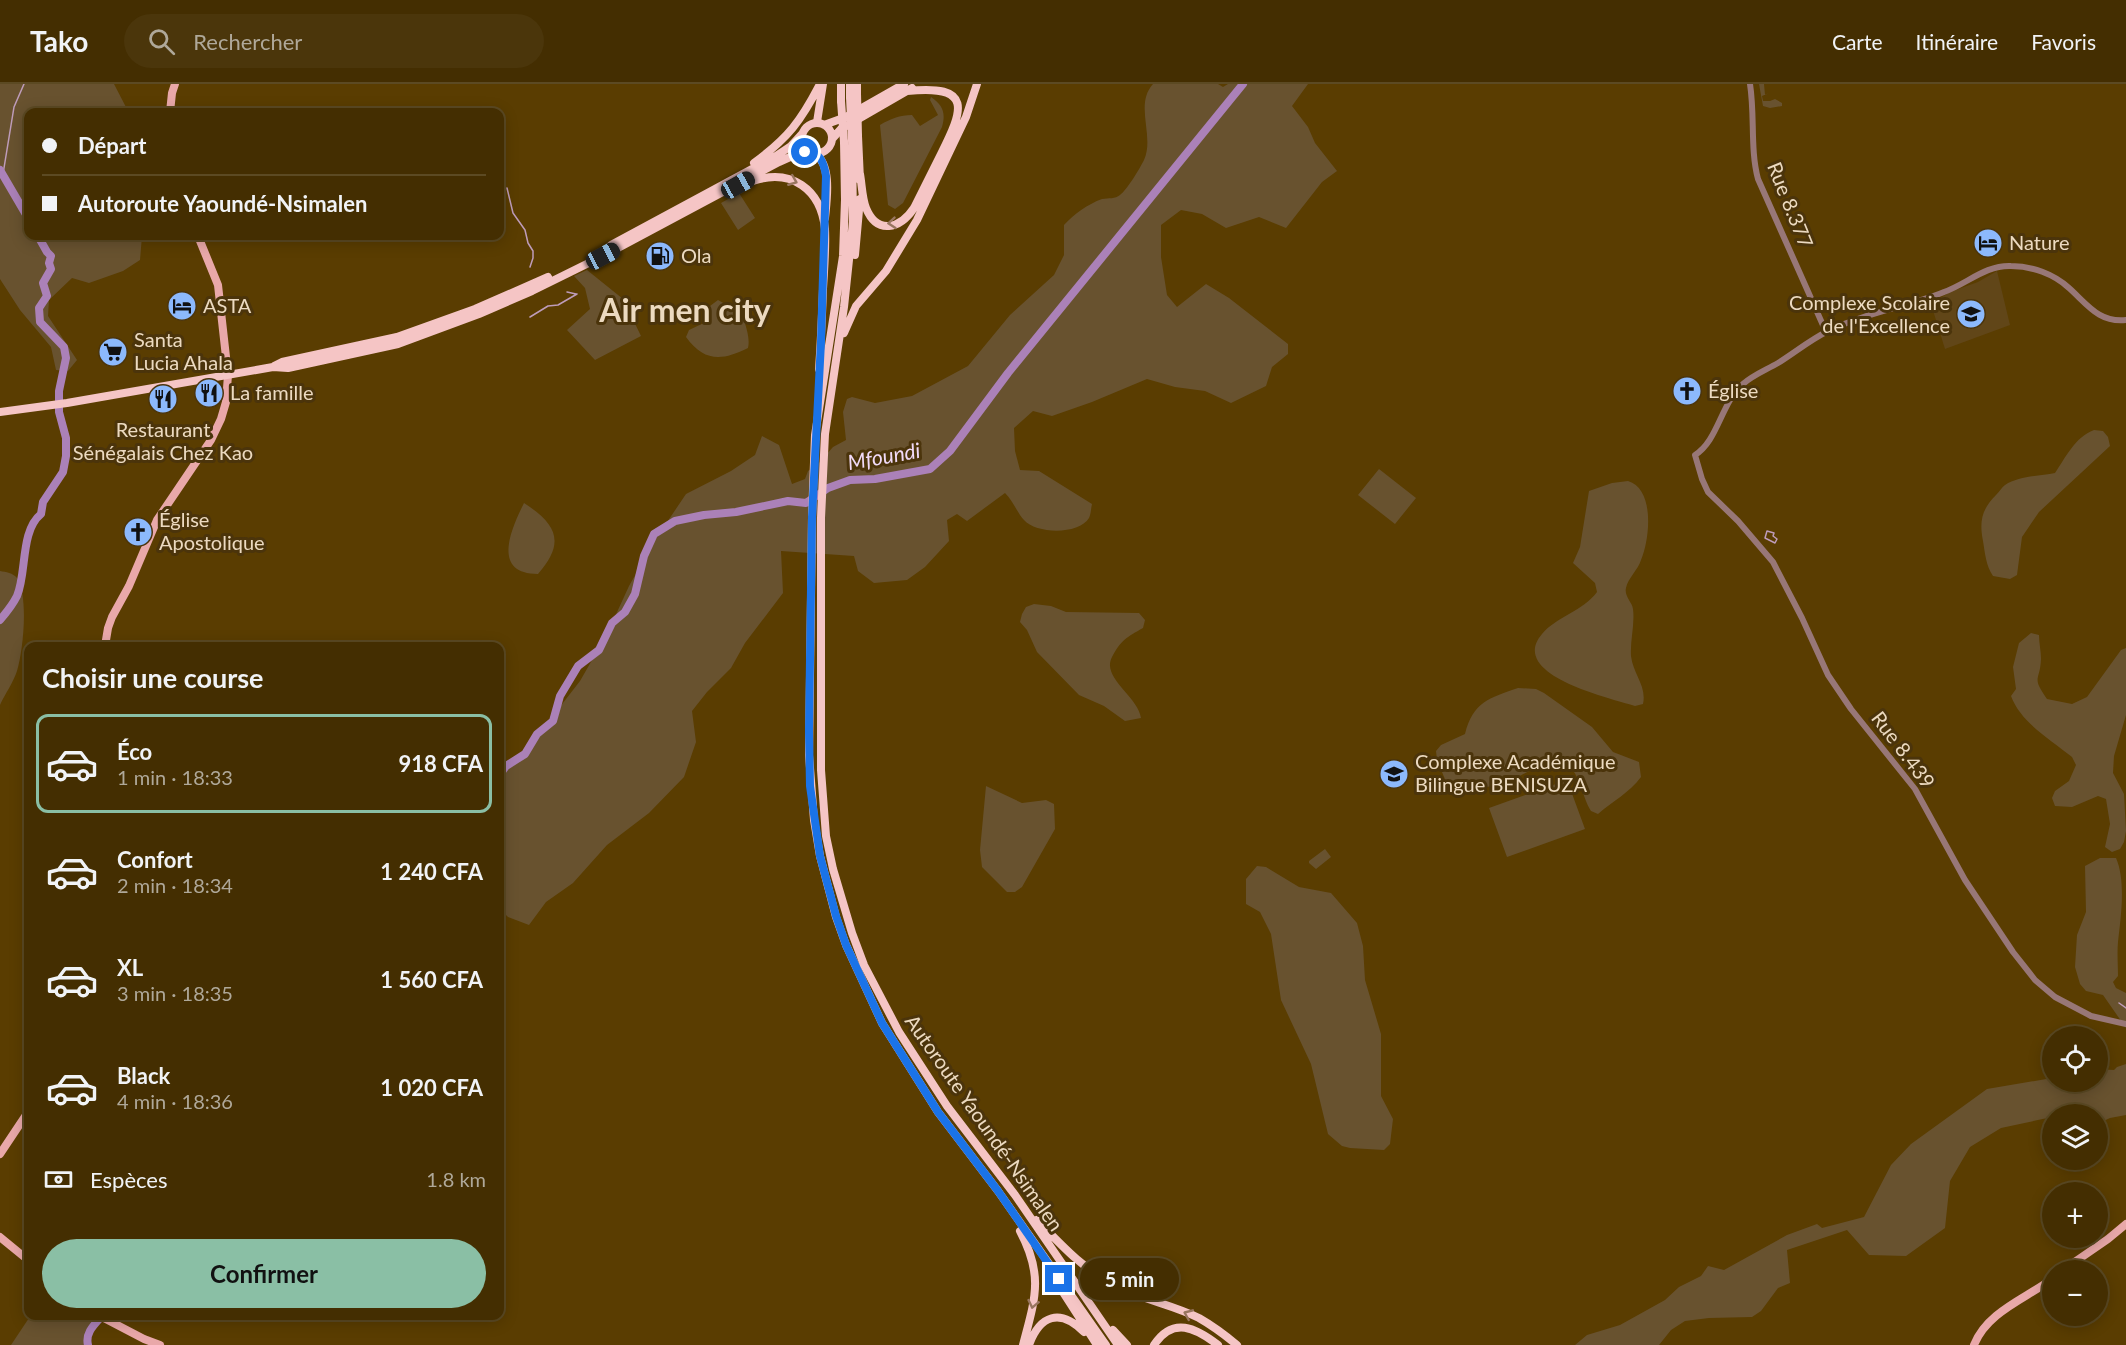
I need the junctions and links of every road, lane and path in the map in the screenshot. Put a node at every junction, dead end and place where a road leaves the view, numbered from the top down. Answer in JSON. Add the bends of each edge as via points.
{"nodes":[{"id":1,"x":175,"y":84,"type":"edge"},
{"id":2,"x":822,"y":84,"type":"edge"},
{"id":3,"x":841,"y":84,"type":"edge"},
{"id":4,"x":850,"y":84,"type":"edge"},
{"id":5,"x":920,"y":84,"type":"edge"},
{"id":6,"x":977,"y":84,"type":"edge"},
{"id":7,"x":1750,"y":84,"type":"edge"},
{"id":8,"x":906,"y":88,"type":"edge"},
{"id":9,"x":855,"y":91,"type":"edge"},
{"id":10,"x":170,"y":108,"type":"edge"},
{"id":11,"x":821,"y":124,"type":"junction"},
{"id":12,"x":802,"y":134,"type":"junction"},
{"id":13,"x":851,"y":139,"type":"junction"},
{"id":14,"x":832,"y":140,"type":"junction"},
{"id":15,"x":812,"y":152,"type":"junction"},
{"id":16,"x":860,"y":174,"type":"junction"},
{"id":17,"x":715,"y":193,"type":"junction"},
{"id":18,"x":825,"y":229,"type":"junction"},
{"id":19,"x":200,"y":240,"type":"edge"},
{"id":20,"x":847,"y":287,"type":"junction"},
{"id":21,"x":2126,"y":320,"type":"edge"},
{"id":22,"x":1826,"y":332,"type":"junction"},
{"id":23,"x":228,"y":375,"type":"junction"},
{"id":24,"x":832,"y":383,"type":"junction"},
{"id":25,"x":0,"y":412,"type":"edge"},
{"id":26,"x":815,"y":435,"type":"junction"},
{"id":27,"x":818,"y":473,"type":"junction"},
{"id":28,"x":816,"y":518,"type":"junction"},
{"id":29,"x":106,"y":642,"type":"edge"},
{"id":30,"x":2126,"y":1024,"type":"edge"},
{"id":31,"x":24,"y":1118,"type":"edge"},
{"id":32,"x":0,"y":1154,"type":"edge"},
{"id":33,"x":998,"y":1191,"type":"junction"},
{"id":34,"x":1015,"y":1195,"type":"junction"},
{"id":35,"x":2126,"y":1224,"type":"edge"},
{"id":36,"x":0,"y":1237,"type":"edge"},
{"id":37,"x":24,"y":1257,"type":"edge"},
{"id":38,"x":1045,"y":1259,"type":"junction"},
{"id":39,"x":2077,"y":1260,"type":"edge"},
{"id":40,"x":2042,"y":1286,"type":"edge"},
{"id":41,"x":1095,"y":1309,"type":"junction"},
{"id":42,"x":109,"y":1320,"type":"edge"},
{"id":43,"x":160,"y":1345,"type":"edge"},
{"id":44,"x":1023,"y":1345,"type":"edge"},
{"id":45,"x":1029,"y":1345,"type":"edge"},
{"id":46,"x":1096,"y":1345,"type":"edge"},
{"id":47,"x":1106,"y":1345,"type":"edge"},
{"id":48,"x":1118,"y":1345,"type":"edge"},
{"id":49,"x":1127,"y":1345,"type":"edge"},
{"id":50,"x":1154,"y":1345,"type":"edge"},
{"id":51,"x":1218,"y":1345,"type":"edge"},
{"id":52,"x":1237,"y":1345,"type":"edge"},
{"id":53,"x":1974,"y":1345,"type":"edge"}],
"edges":[{"from":1,"to":10,"type":"main road"},
{"from":2,"to":11,"type":"highway"},
{"from":2,"to":17,"type":"highway","via":[[778,146]]},
{"from":3,"to":13,"type":"highway","name":"Autoroute Yaoundé-Nsimalen","bridge":true,"via":[[841,101]]},
{"from":4,"to":9,"type":"highway","name":"Autoroute Yaoundé-Nsimalen"},
{"from":5,"to":8,"type":"highway"},
{"from":6,"to":24,"type":"highway","via":[[966,117],[913,227],[853,312]]},
{"from":7,"to":22,"type":"street","name":"Rue 8.377","via":[[1758,180]]},
{"from":8,"to":11,"type":"highway","via":[[846,117]]},
{"from":8,"to":14,"type":"highway","via":[[841,129]]},
{"from":8,"to":16,"type":"highway","one_way":true,"via":[[940,86],[954,94],[959,107],[953,130],[907,219],[900,224],[877,222],[864,201]]},
{"from":9,"to":13,"type":"highway","name":"Autoroute Yaoundé-Nsimalen","bridge":true},
{"from":11,"to":12,"type":"highway","via":[[807,126]]},
{"from":11,"to":14,"type":"highway","via":[[831,132]]},
{"from":12,"to":15,"type":"highway","via":[[803,144]]},
{"from":12,"to":17,"type":"highway","via":[[791,146]]},
{"from":13,"to":16,"type":"highway"},
{"from":13,"to":20,"type":"highway","name":"Autoroute Yaoundé-Nsimalen","via":[[852,222]]},
{"from":13,"to":26,"type":"highway","name":"Autoroute Yaoundé-Nsimalen","via":[[843,256]]},
{"from":14,"to":15,"type":"highway","via":[[820,153]]},
{"from":15,"to":17,"type":"highway","via":[[799,153]]},
{"from":15,"to":18,"type":"highway","via":[[823,162],[826,176]]},
{"from":16,"to":20,"type":"highway","via":[[857,239]]},
{"from":17,"to":18,"type":"highway","one_way":true,"via":[[772,176],[793,179],[819,205]]},
{"from":17,"to":23,"type":"highway","via":[[475,309],[397,337]]},
{"from":18,"to":26,"type":"highway"},
{"from":19,"to":23,"type":"main road","via":[[218,285]]},
{"from":20,"to":24,"type":"highway","name":"Autoroute Yaoundé-Nsimalen"},
{"from":21,"to":22,"type":"street","via":[[2098,315],[2069,288],[2041,271],[2005,266],[1944,292]]},
{"from":22,"to":30,"type":"street","name":"Rue 8.439","via":[[1742,384],[1726,405],[1710,438],[1695,455],[1702,479],[1708,492],[1773,562],[1828,675],[1915,789],[1965,880],[2009,947],[2035,980],[2055,997],[2091,1016]]},
{"from":23,"to":25,"type":"highway"},
{"from":23,"to":29,"type":"main road","via":[[221,419],[157,520],[110,620]]},
{"from":24,"to":27,"type":"highway","name":"Autoroute Yaoundé-Nsimalen"},
{"from":26,"to":27,"type":"highway","name":"Autoroute Yaoundé-Nsimalen"},
{"from":27,"to":28,"type":"highway","name":"Autoroute Yaoundé-Nsimalen"},
{"from":28,"to":33,"type":"highway","name":"Autoroute Yaoundé-Nsimalen","via":[[810,786],[818,847],[830,896],[846,945],[882,1023],[938,1112]]},
{"from":28,"to":34,"type":"highway","name":"Autoroute Yaoundé-Nsimalen","via":[[822,799],[842,902],[864,965],[899,1032],[947,1106]]},
{"from":31,"to":32,"type":"main road"},
{"from":33,"to":38,"type":"highway","name":"Autoroute Yaoundé-Nsimalen"},
{"from":33,"to":44,"type":"highway","one_way":true,"via":[[1034,1262],[1033,1306]]},
{"from":34,"to":41,"type":"highway","name":"Autoroute Yaoundé-Nsimalen"},
{"from":52,"to":34,"type":"highway","one_way":true,"via":[[1198,1318],[1098,1276],[1072,1257]]},
{"from":35,"to":39,"type":"main road"},
{"from":36,"to":37,"type":"main road"},
{"from":38,"to":46,"type":"highway"},
{"from":38,"to":47,"type":"highway","name":"Autoroute Yaoundé-Nsimalen"},
{"from":40,"to":53,"type":"main road","via":[[1989,1321]]},
{"from":41,"to":48,"type":"highway","name":"Autoroute Yaoundé-Nsimalen"},
{"from":41,"to":49,"type":"highway"},
{"from":42,"to":43,"type":"main road"},
{"from":45,"to":46,"type":"highway","via":[[1038,1326],[1053,1317],[1077,1325]]},
{"from":50,"to":51,"type":"highway","via":[[1164,1333],[1186,1327]]}]}
